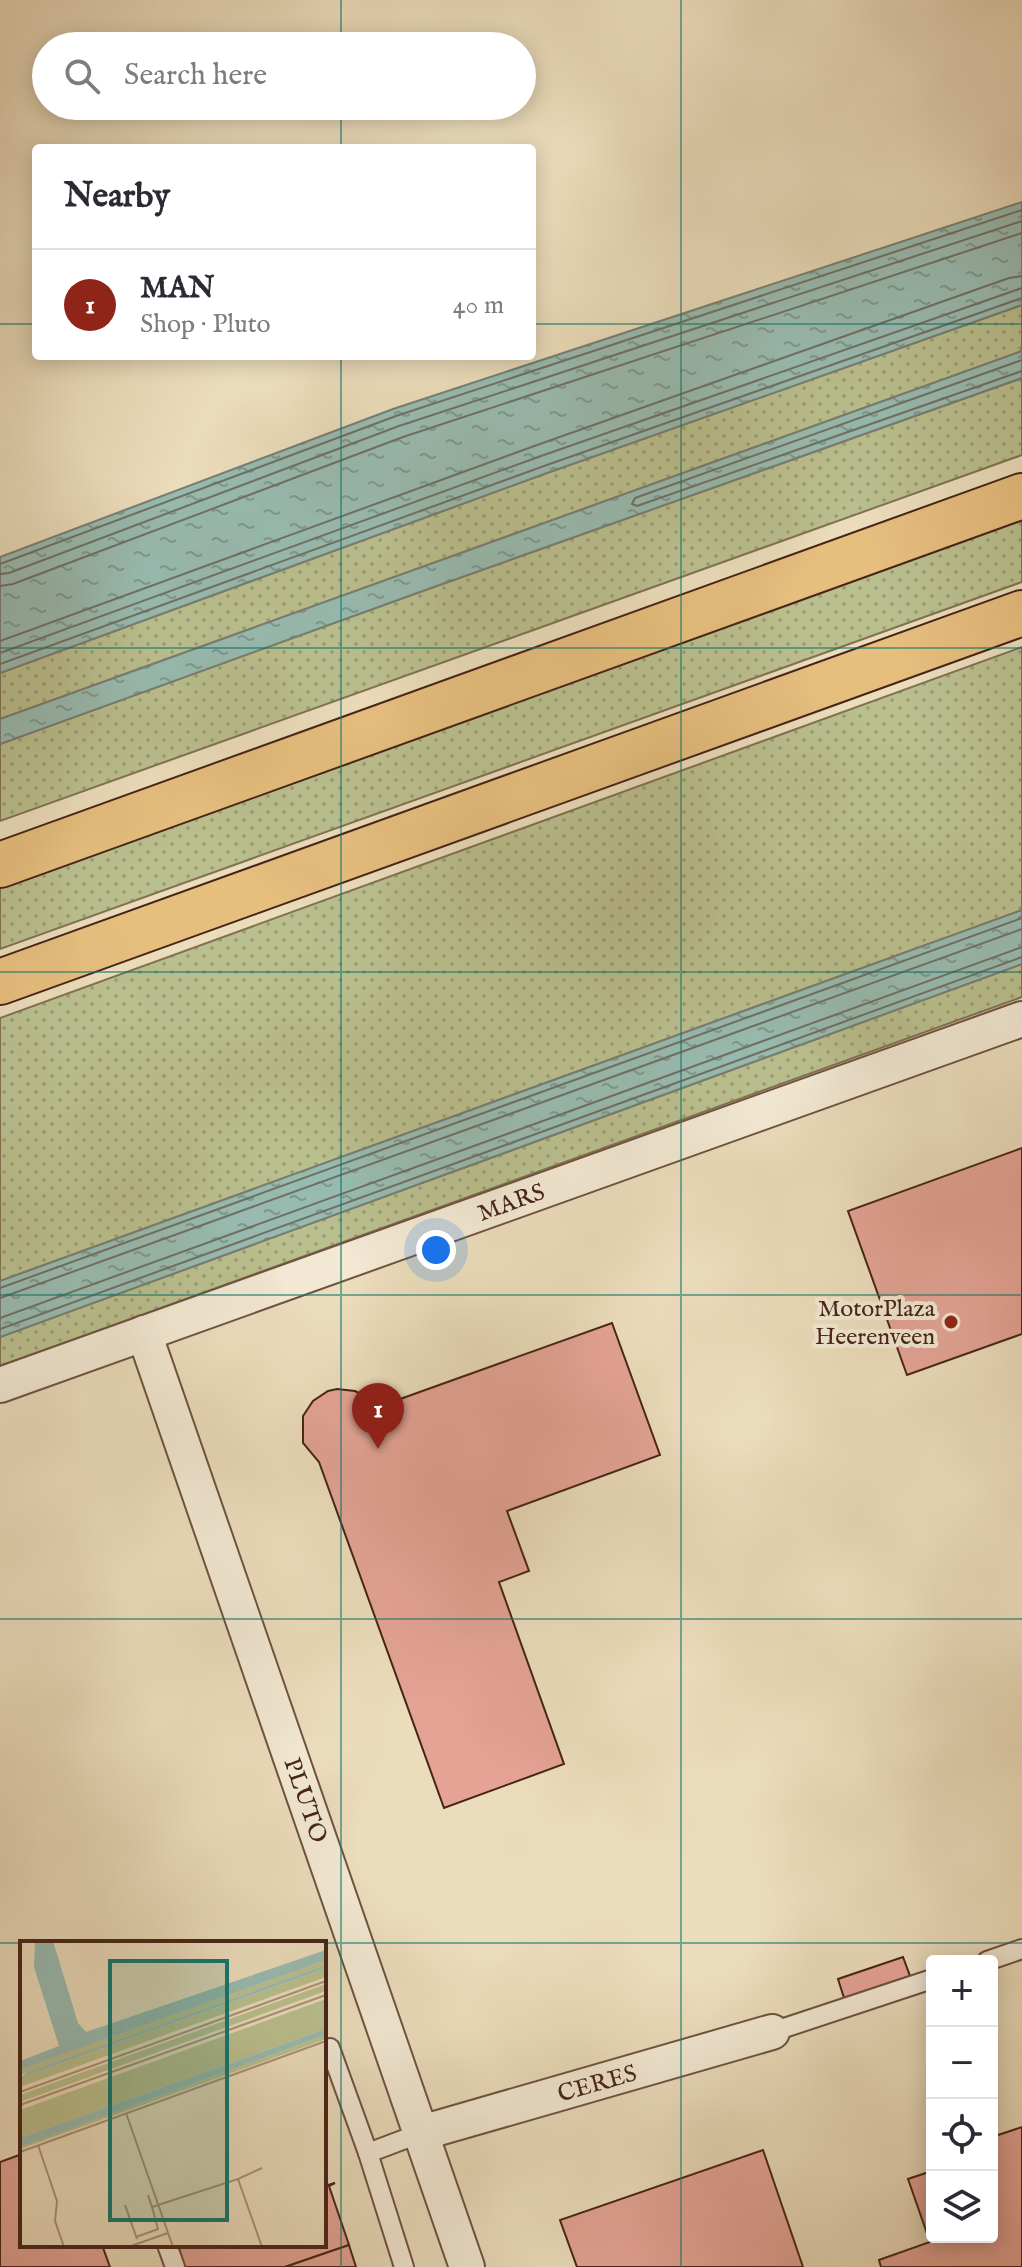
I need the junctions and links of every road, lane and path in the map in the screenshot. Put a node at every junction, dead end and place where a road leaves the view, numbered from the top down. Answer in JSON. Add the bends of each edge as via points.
{"nodes":[{"id":1,"x":1022,"y":496,"type":"edge"},
{"id":2,"x":1022,"y":613,"type":"edge"},
{"id":3,"x":0,"y":865,"type":"edge"},
{"id":4,"x":0,"y":982,"type":"edge"},
{"id":5,"x":1022,"y":1019,"type":"edge"},
{"id":6,"x":144,"y":1333,"type":"junction"},
{"id":7,"x":0,"y":1385,"type":"edge"},
{"id":8,"x":1022,"y":1949,"type":"edge"},
{"id":9,"x":998,"y":1957,"type":"edge"},
{"id":10,"x":926,"y":1981,"type":"edge"},
{"id":11,"x":772,"y":2032,"type":"joint"},
{"id":12,"x":330,"y":2048,"type":"dead end"},
{"id":13,"x":421,"y":2133,"type":"junction"},
{"id":14,"x":368,"y":2153,"type":"junction"},
{"id":15,"x":168,"y":2247,"type":"edge"},
{"id":16,"x":175,"y":2267,"type":"edge"},
{"id":17,"x":404,"y":2267,"type":"edge"},
{"id":18,"x":467,"y":2267,"type":"edge"}],
"edges":[{"from":1,"to":3,"type":"highway"},
{"from":2,"to":4,"type":"highway"},
{"from":5,"to":6,"type":"street","name":"MARS"},
{"from":6,"to":7,"type":"street","name":"MARS"},
{"from":6,"to":13,"type":"street","name":"PLUTO"},
{"from":8,"to":9,"type":"lane"},
{"from":10,"to":11,"type":"lane"},
{"from":11,"to":13,"type":"street","name":"CERES"},
{"from":12,"to":14,"type":"lane"},
{"from":13,"to":14,"type":"lane"},
{"from":13,"to":18,"type":"street","name":"PLUTO"},
{"from":14,"to":17,"type":"lane"},
{"from":15,"to":16,"type":"lane"}]}
